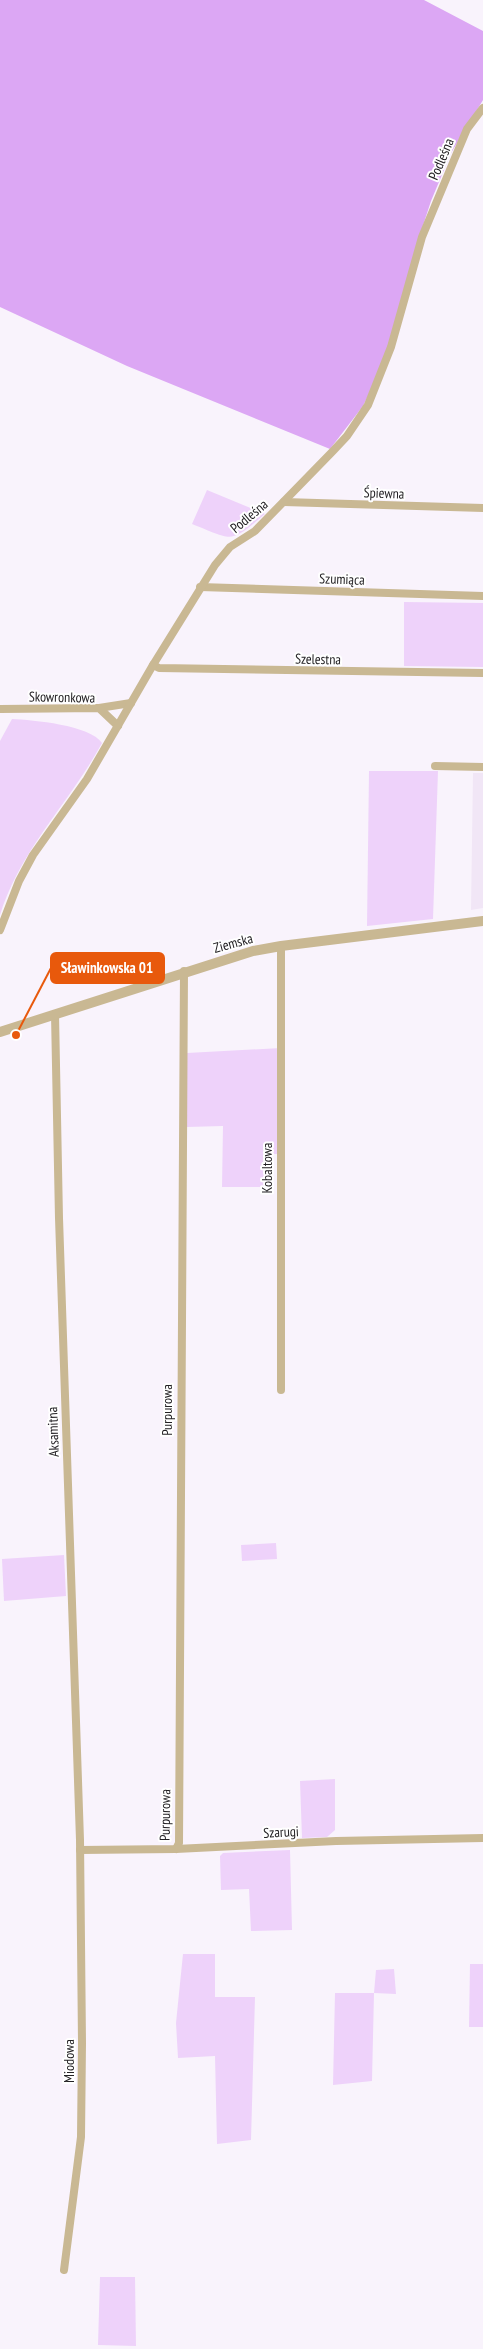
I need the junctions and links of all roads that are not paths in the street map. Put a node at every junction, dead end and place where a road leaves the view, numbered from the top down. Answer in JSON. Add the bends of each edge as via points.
{"nodes":[{"id":1,"x":483,"y":108,"type":"edge"},
{"id":2,"x":284,"y":502,"type":"junction"},
{"id":3,"x":483,"y":508,"type":"edge"},
{"id":4,"x":200,"y":587,"type":"junction"},
{"id":5,"x":483,"y":596,"type":"edge"},
{"id":6,"x":153,"y":665,"type":"junction"},
{"id":7,"x":483,"y":673,"type":"edge"},
{"id":8,"x":131,"y":703,"type":"junction"},
{"id":9,"x":99,"y":708,"type":"junction"},
{"id":10,"x":0,"y":709,"type":"edge"},
{"id":11,"x":118,"y":726,"type":"junction"},
{"id":12,"x":435,"y":766,"type":"dead end"},
{"id":13,"x":483,"y":767,"type":"edge"},
{"id":14,"x":483,"y":921,"type":"edge"},
{"id":15,"x":0,"y":930,"type":"edge"},
{"id":16,"x":281,"y":946,"type":"junction"},
{"id":17,"x":184,"y":972,"type":"junction"},
{"id":18,"x":55,"y":1014,"type":"junction"},
{"id":19,"x":0,"y":1032,"type":"edge"},
{"id":20,"x":281,"y":1390,"type":"dead end"},
{"id":21,"x":483,"y":1838,"type":"edge"},
{"id":22,"x":176,"y":1849,"type":"junction"},
{"id":23,"x":80,"y":1850,"type":"junction"},
{"id":24,"x":64,"y":2270,"type":"dead end"}],
"edges":[{"from":1,"to":2,"type":"street","name":"Podleśna","via":[[467,129],[422,237],[392,347],[368,406],[347,436]]},
{"from":2,"to":3,"type":"street","name":"Śpiewna"},
{"from":2,"to":4,"type":"street","name":"Podleśna","via":[[255,531],[230,547]]},
{"from":4,"to":5,"type":"street","name":"Szumiąca"},
{"from":4,"to":6,"type":"street","name":"Podleśna"},
{"from":6,"to":7,"type":"street","name":"Szelestna","via":[[159,668],[264,671]]},
{"from":6,"to":8,"type":"street","name":"Podleśna"},
{"from":8,"to":9,"type":"street"},
{"from":8,"to":11,"type":"street","name":"Podleśna"},
{"from":9,"to":10,"type":"street","name":"Skowronkowa"},
{"from":9,"to":11,"type":"street","name":"Skowronkowa"},
{"from":11,"to":15,"type":"street","name":"Podleśna","via":[[88,779],[33,855]]},
{"from":12,"to":13,"type":"street"},
{"from":14,"to":16,"type":"street","name":"Ziemska"},
{"from":16,"to":17,"type":"street","name":"Ziemska"},
{"from":16,"to":20,"type":"street","name":"Kobaltowa"},
{"from":17,"to":18,"type":"street","name":"Ziemska"},
{"from":17,"to":22,"type":"street","name":"Purpurowa"},
{"from":18,"to":19,"type":"street","name":"Ziemska"},
{"from":18,"to":23,"type":"street","name":"Aksamitna"},
{"from":21,"to":22,"type":"street","name":"Szarugi"},
{"from":22,"to":23,"type":"street","name":"Szarugi"},
{"from":23,"to":24,"type":"street","name":"Miodowa","via":[[81,2137]]}]}
